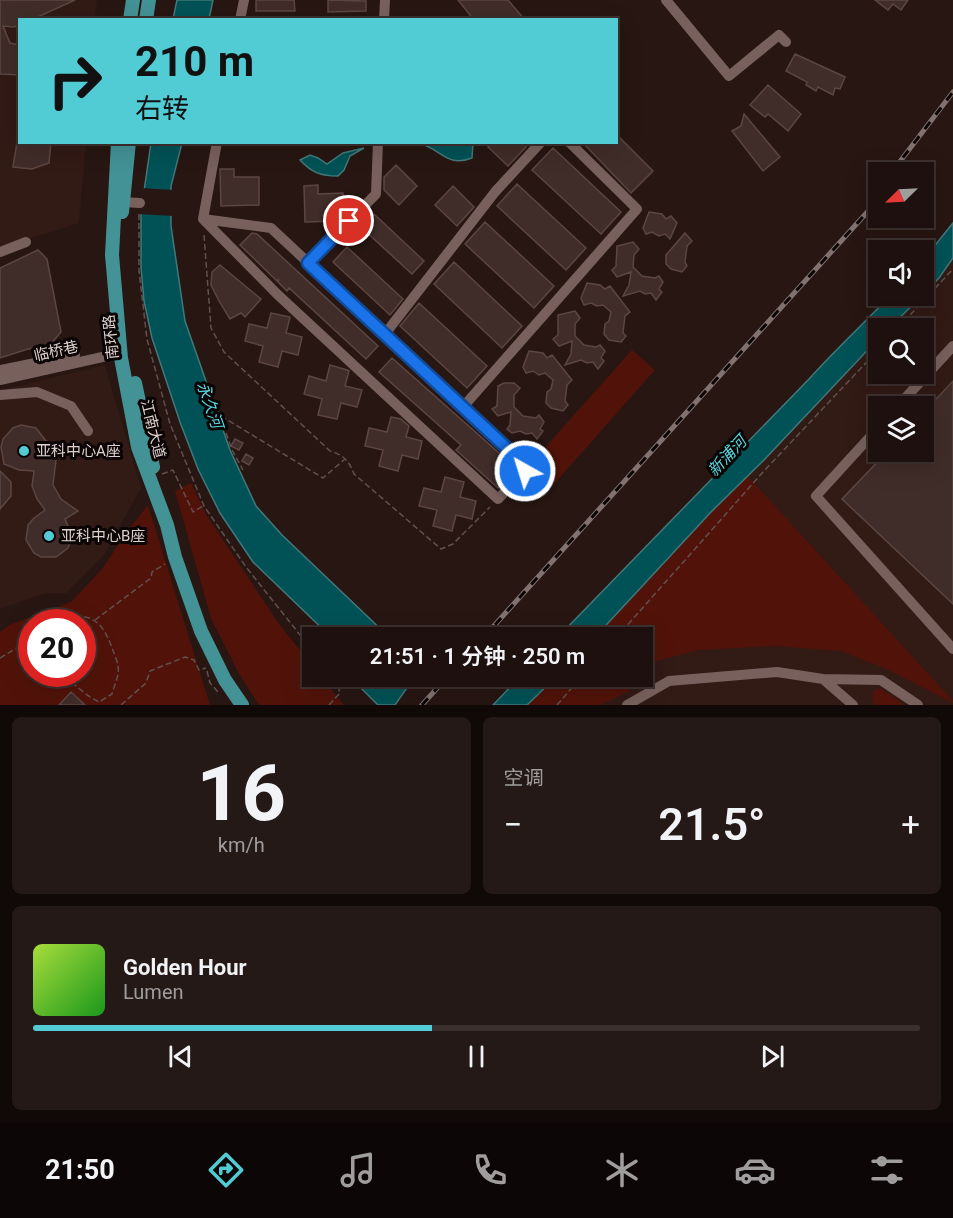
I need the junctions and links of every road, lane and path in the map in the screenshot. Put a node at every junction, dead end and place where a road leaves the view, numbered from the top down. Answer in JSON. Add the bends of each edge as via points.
{"nodes":[{"id":1,"x":133,"y":0,"type":"edge"},
{"id":2,"x":149,"y":0,"type":"edge"},
{"id":3,"x":244,"y":0,"type":"edge"},
{"id":4,"x":385,"y":0,"type":"edge"},
{"id":5,"x":666,"y":0,"type":"edge"},
{"id":6,"x":130,"y":18,"type":"edge"},
{"id":7,"x":146,"y":18,"type":"edge"},
{"id":8,"x":240,"y":18,"type":"edge"},
{"id":9,"x":384,"y":18,"type":"edge"},
{"id":10,"x":786,"y":42,"type":"dead end"},
{"id":11,"x":118,"y":144,"type":"edge"},
{"id":12,"x":129,"y":144,"type":"edge"},
{"id":13,"x":217,"y":144,"type":"edge"},
{"id":14,"x":378,"y":144,"type":"edge"},
{"id":15,"x":539,"y":144,"type":"edge"},
{"id":16,"x":571,"y":144,"type":"edge"},
{"id":17,"x":123,"y":202,"type":"junction"},
{"id":18,"x":140,"y":208,"type":"joint"},
{"id":19,"x":203,"y":219,"type":"junction"},
{"id":20,"x":26,"y":242,"type":"dead end"},
{"id":21,"x":0,"y":252,"type":"edge"},
{"id":22,"x":308,"y":263,"type":"junction"},
{"id":23,"x":953,"y":269,"type":"edge"},
{"id":24,"x":907,"y":318,"type":"edge"},
{"id":25,"x":385,"y":334,"type":"junction"},
{"id":26,"x":953,"y":346,"type":"edge"},
{"id":27,"x":120,"y":350,"type":"junction"},
{"id":28,"x":868,"y":362,"type":"edge"},
{"id":29,"x":0,"y":370,"type":"edge"},
{"id":30,"x":0,"y":380,"type":"edge"},
{"id":31,"x":0,"y":395,"type":"edge"},
{"id":32,"x":907,"y":396,"type":"edge"},
{"id":33,"x":214,"y":399,"type":"dead end"},
{"id":34,"x":463,"y":407,"type":"junction"},
{"id":35,"x":220,"y":416,"type":"junction"},
{"id":36,"x":88,"y":431,"type":"dead end"},
{"id":37,"x":868,"y":439,"type":"edge"},
{"id":38,"x":345,"y":458,"type":"junction"},
{"id":39,"x":243,"y":470,"type":"dead end"},
{"id":40,"x":155,"y":476,"type":"junction"},
{"id":41,"x":498,"y":499,"type":"junction"},
{"id":42,"x":204,"y":506,"type":"junction"},
{"id":43,"x":167,"y":525,"type":"junction"},
{"id":44,"x":175,"y":557,"type":"junction"},
{"id":45,"x":96,"y":619,"type":"edge"},
{"id":46,"x":96,"y":620,"type":"edge"},
{"id":47,"x":626,"y":627,"type":"edge"},
{"id":48,"x":302,"y":637,"type":"edge"},
{"id":49,"x":18,"y":647,"type":"edge"},
{"id":50,"x":953,"y":650,"type":"edge"},
{"id":51,"x":0,"y":658,"type":"edge"},
{"id":52,"x":823,"y":679,"type":"junction"},
{"id":53,"x":77,"y":687,"type":"edge"},
{"id":54,"x":338,"y":687,"type":"edge"},
{"id":55,"x":573,"y":687,"type":"edge"},
{"id":56,"x":221,"y":695,"type":"dead end"},
{"id":57,"x":99,"y":702,"type":"junction"},
{"id":58,"x":102,"y":705,"type":"edge"},
{"id":59,"x":122,"y":705,"type":"edge"},
{"id":60,"x":242,"y":705,"type":"edge"},
{"id":61,"x":329,"y":705,"type":"edge"},
{"id":62,"x":557,"y":705,"type":"edge"},
{"id":63,"x":627,"y":705,"type":"edge"},
{"id":64,"x":853,"y":705,"type":"edge"},
{"id":65,"x":918,"y":705,"type":"edge"}],
"edges":[{"from":1,"to":6,"type":"main road"},
{"from":2,"to":7,"type":"main road"},
{"from":3,"to":8,"type":"street"},
{"from":4,"to":9,"type":"street"},
{"from":5,"to":10,"type":"street","via":[[729,76],[779,35]]},
{"from":11,"to":27,"type":"main road","name":"江南大道","via":[[112,255]]},
{"from":12,"to":17,"type":"main road","name":"南环路"},
{"from":13,"to":19,"type":"street"},
{"from":14,"to":22,"type":"street","via":[[376,194]]},
{"from":15,"to":25,"type":"street","via":[[495,192]]},
{"from":16,"to":34,"type":"street","via":[[637,209]]},
{"from":17,"to":18,"type":"street"},
{"from":17,"to":40,"type":"main road","name":"南环路","via":[[120,254],[129,356]]},
{"from":18,"to":42,"type":"path","via":[[139,272],[147,339],[170,424]]},
{"from":19,"to":22,"type":"street","via":[[271,228]]},
{"from":19,"to":38,"type":"path","via":[[211,328],[224,352],[330,450]]},
{"from":19,"to":41,"type":"street","via":[[277,294]]},
{"from":20,"to":21,"type":"street"},
{"from":22,"to":25,"type":"street"},
{"from":23,"to":24,"type":"path"},
{"from":25,"to":34,"type":"street"},
{"from":26,"to":32,"type":"street"},
{"from":27,"to":29,"type":"street","name":"临桥巷"},
{"from":27,"to":30,"type":"street","name":"临桥巷"},
{"from":27,"to":43,"type":"main road","name":"江南大道","via":[[138,447]]},
{"from":28,"to":47,"type":"path","via":[[763,472]]},
{"from":31,"to":36,"type":"street","via":[[37,392],[72,406]]},
{"from":33,"to":35,"type":"path"},
{"from":34,"to":41,"type":"street","via":[[524,464],[525,471]]},
{"from":35,"to":38,"type":"path","via":[[323,478]]},
{"from":35,"to":39,"type":"path"},
{"from":37,"to":50,"type":"street","via":[[816,496]]},
{"from":38,"to":41,"type":"path","via":[[354,474],[441,549],[453,544]]},
{"from":40,"to":42,"type":"path","via":[[173,470],[193,512]]},
{"from":40,"to":43,"type":"main road","name":"南环路"},
{"from":42,"to":48,"type":"path"},
{"from":43,"to":44,"type":"main road","name":"江南大道"},
{"from":44,"to":45,"type":"path"},
{"from":44,"to":60,"type":"main road","name":"江南大道","via":[[201,631]]},
{"from":46,"to":57,"type":"path","via":[[110,641],[119,668],[112,694]]},
{"from":49,"to":51,"type":"path"},
{"from":52,"to":63,"type":"street","via":[[777,672],[669,681]]},
{"from":52,"to":64,"type":"street"},
{"from":52,"to":65,"type":"street","via":[[881,680]]},
{"from":53,"to":57,"type":"path"},
{"from":54,"to":61,"type":"path","via":[[340,693]]},
{"from":55,"to":62,"type":"path"},
{"from":56,"to":59,"type":"path","via":[[210,683],[206,667],[199,670],[194,660],[185,657],[150,671],[146,683]]},
{"from":57,"to":58,"type":"path"}]}
